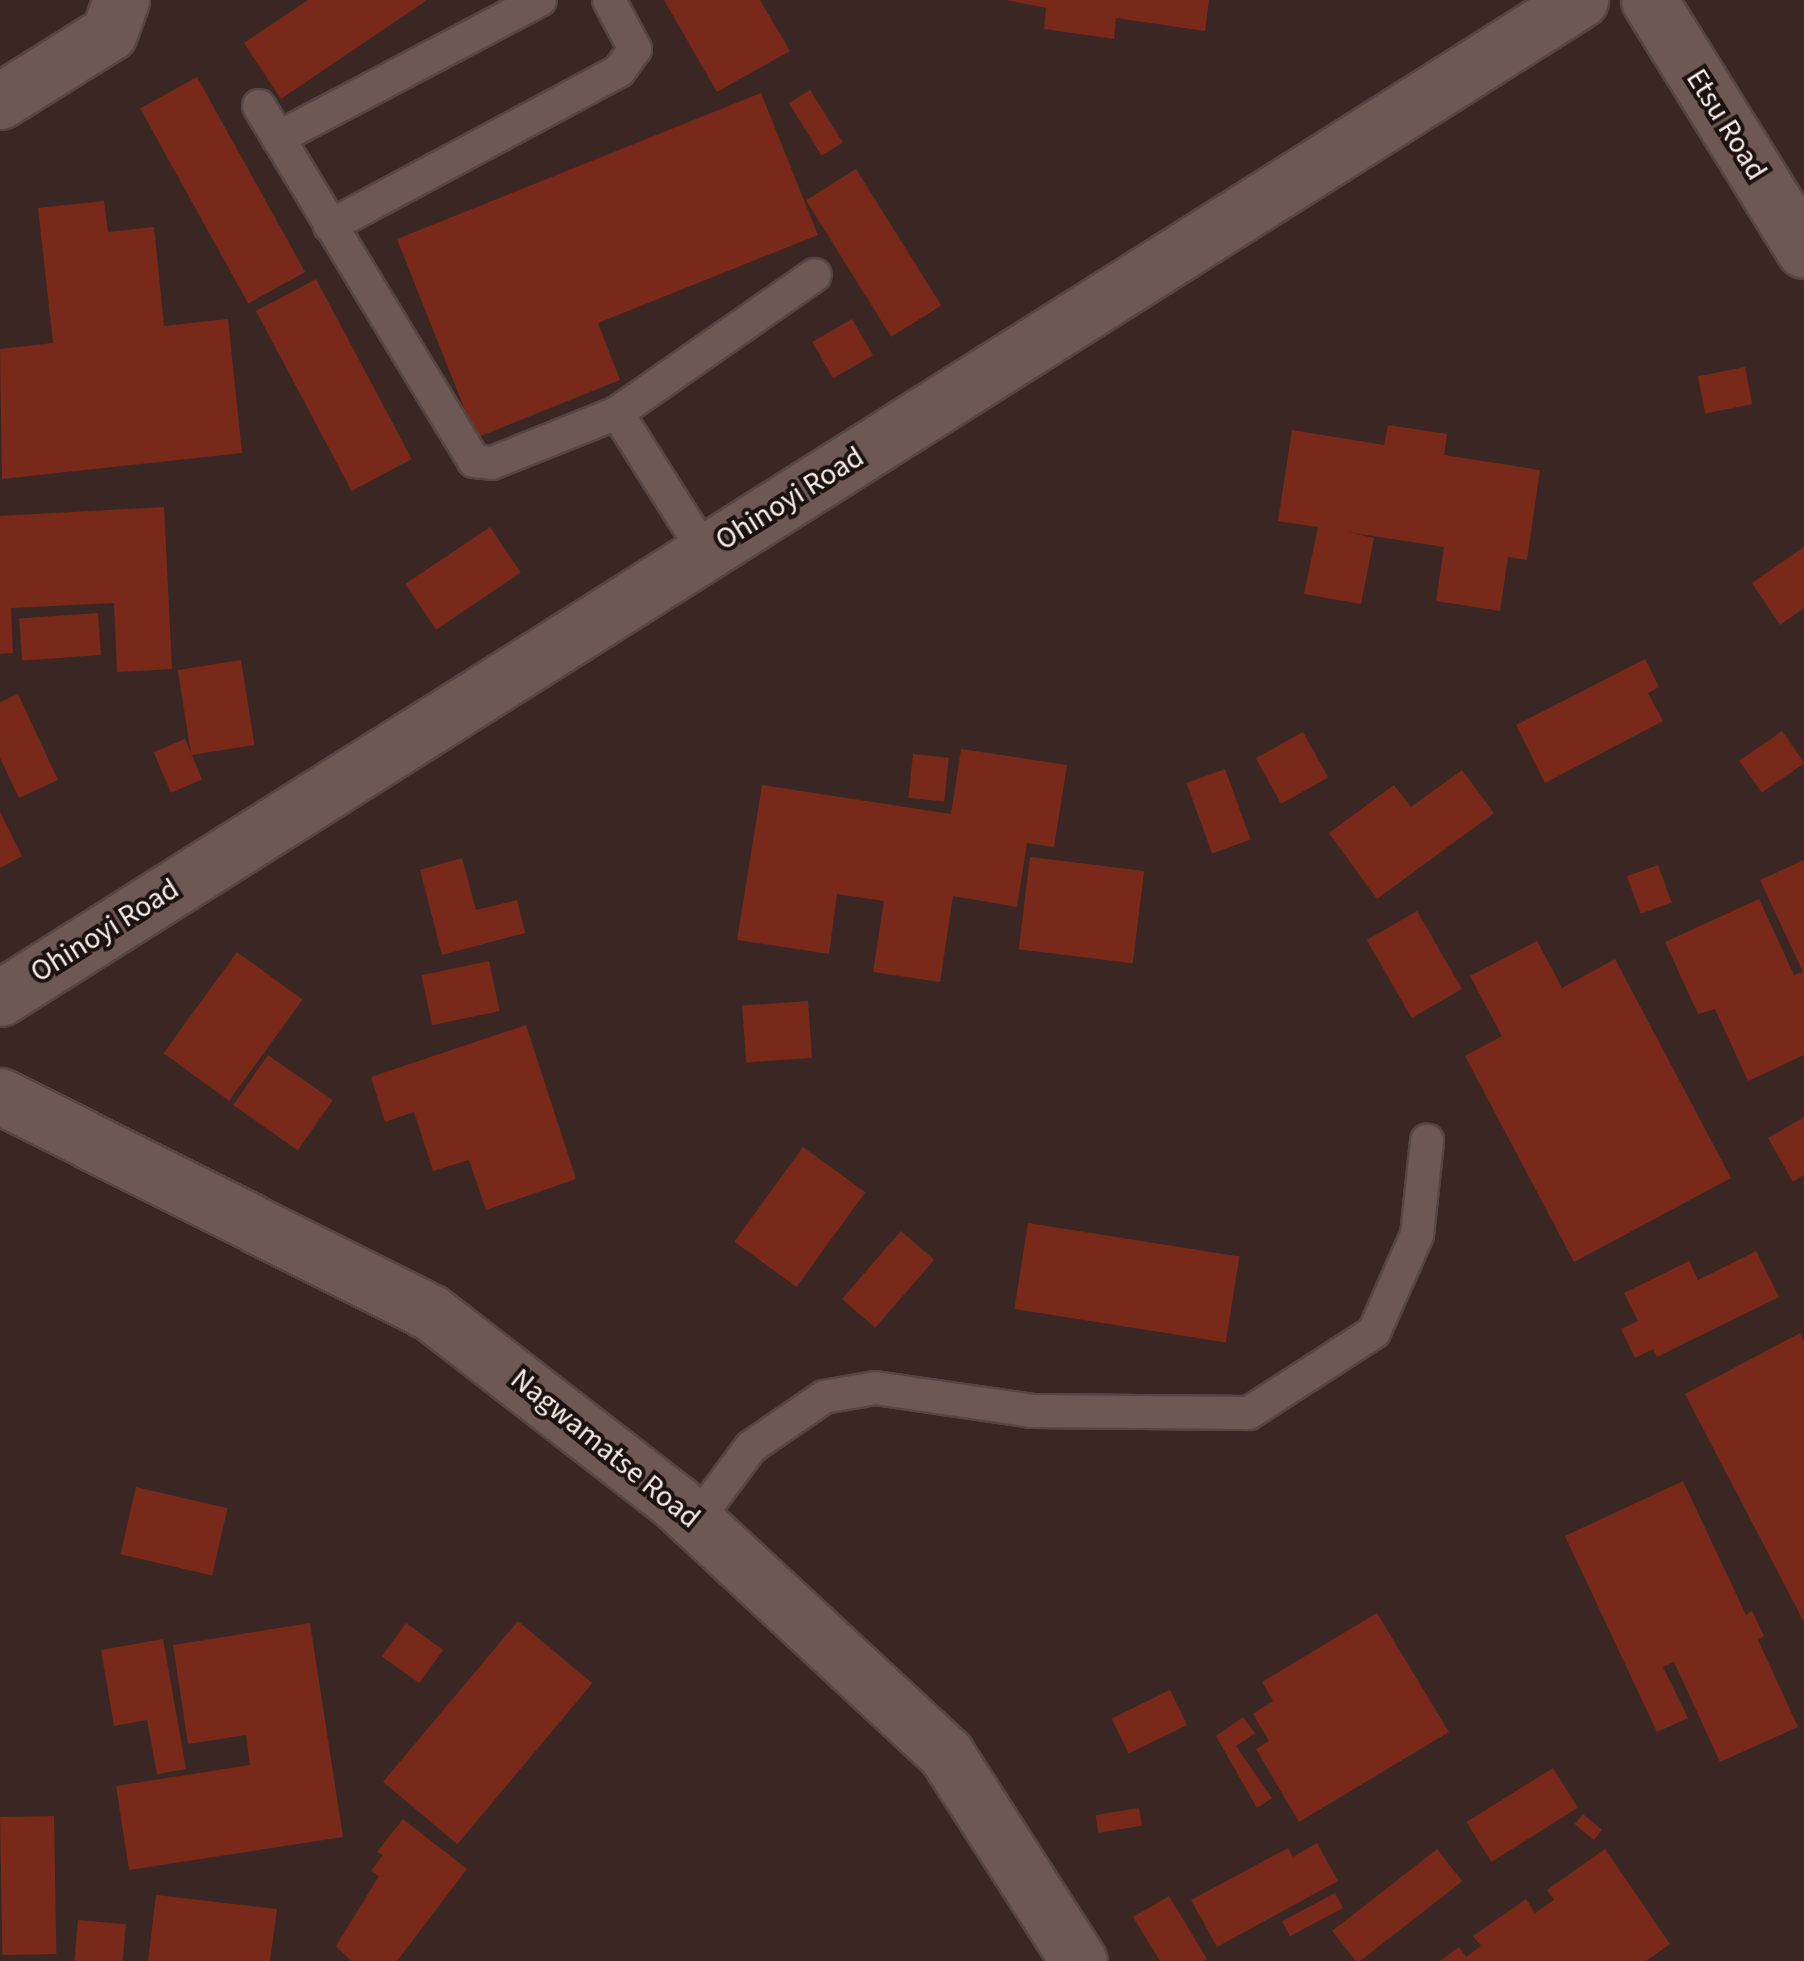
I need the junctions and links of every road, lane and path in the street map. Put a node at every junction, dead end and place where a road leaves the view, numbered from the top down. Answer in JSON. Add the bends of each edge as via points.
{"nodes":[{"id":1,"x":122,"y":0,"type":"edge"},
{"id":2,"x":540,"y":0,"type":"edge"},
{"id":3,"x":609,"y":0,"type":"edge"},
{"id":4,"x":1580,"y":0,"type":"edge"},
{"id":5,"x":1649,"y":0,"type":"edge"},
{"id":6,"x":0,"y":102,"type":"edge"},
{"id":7,"x":260,"y":106,"type":"dead end"},
{"id":8,"x":278,"y":138,"type":"junction"},
{"id":9,"x":330,"y":226,"type":"junction"},
{"id":10,"x":1804,"y":250,"type":"edge"},
{"id":11,"x":815,"y":275,"type":"dead end"},
{"id":12,"x":617,"y":413,"type":"junction"},
{"id":13,"x":705,"y":552,"type":"junction"},
{"id":14,"x":0,"y":998,"type":"edge"},
{"id":15,"x":0,"y":1096,"type":"edge"},
{"id":16,"x":1427,"y":1141,"type":"dead end"},
{"id":17,"x":696,"y":1521,"type":"junction"},
{"id":18,"x":1079,"y":1961,"type":"edge"}],
"edges":[{"from":1,"to":6,"type":"street","via":[[109,32]]},
{"from":2,"to":8,"type":"lane"},
{"from":3,"to":9,"type":"lane","via":[[635,49],[619,72]]},
{"from":4,"to":13,"type":"street","name":"Ohinoyi Road"},
{"from":5,"to":10,"type":"street","name":"Etsu Road"},
{"from":7,"to":8,"type":"lane"},
{"from":8,"to":9,"type":"lane"},
{"from":9,"to":12,"type":"lane","via":[[474,461],[492,463]]},
{"from":11,"to":12,"type":"lane"},
{"from":12,"to":13,"type":"lane"},
{"from":13,"to":14,"type":"street","name":"Ohinoyi Road"},
{"from":15,"to":17,"type":"street","name":"Nagwamatse Road","via":[[430,1312]]},
{"from":16,"to":17,"type":"lane","via":[[1417,1235],[1374,1332],[1249,1413],[1032,1411],[875,1388],[824,1397],[751,1447]]},
{"from":17,"to":18,"type":"street","name":"Nagwamatse Road","via":[[946,1754]]}]}
